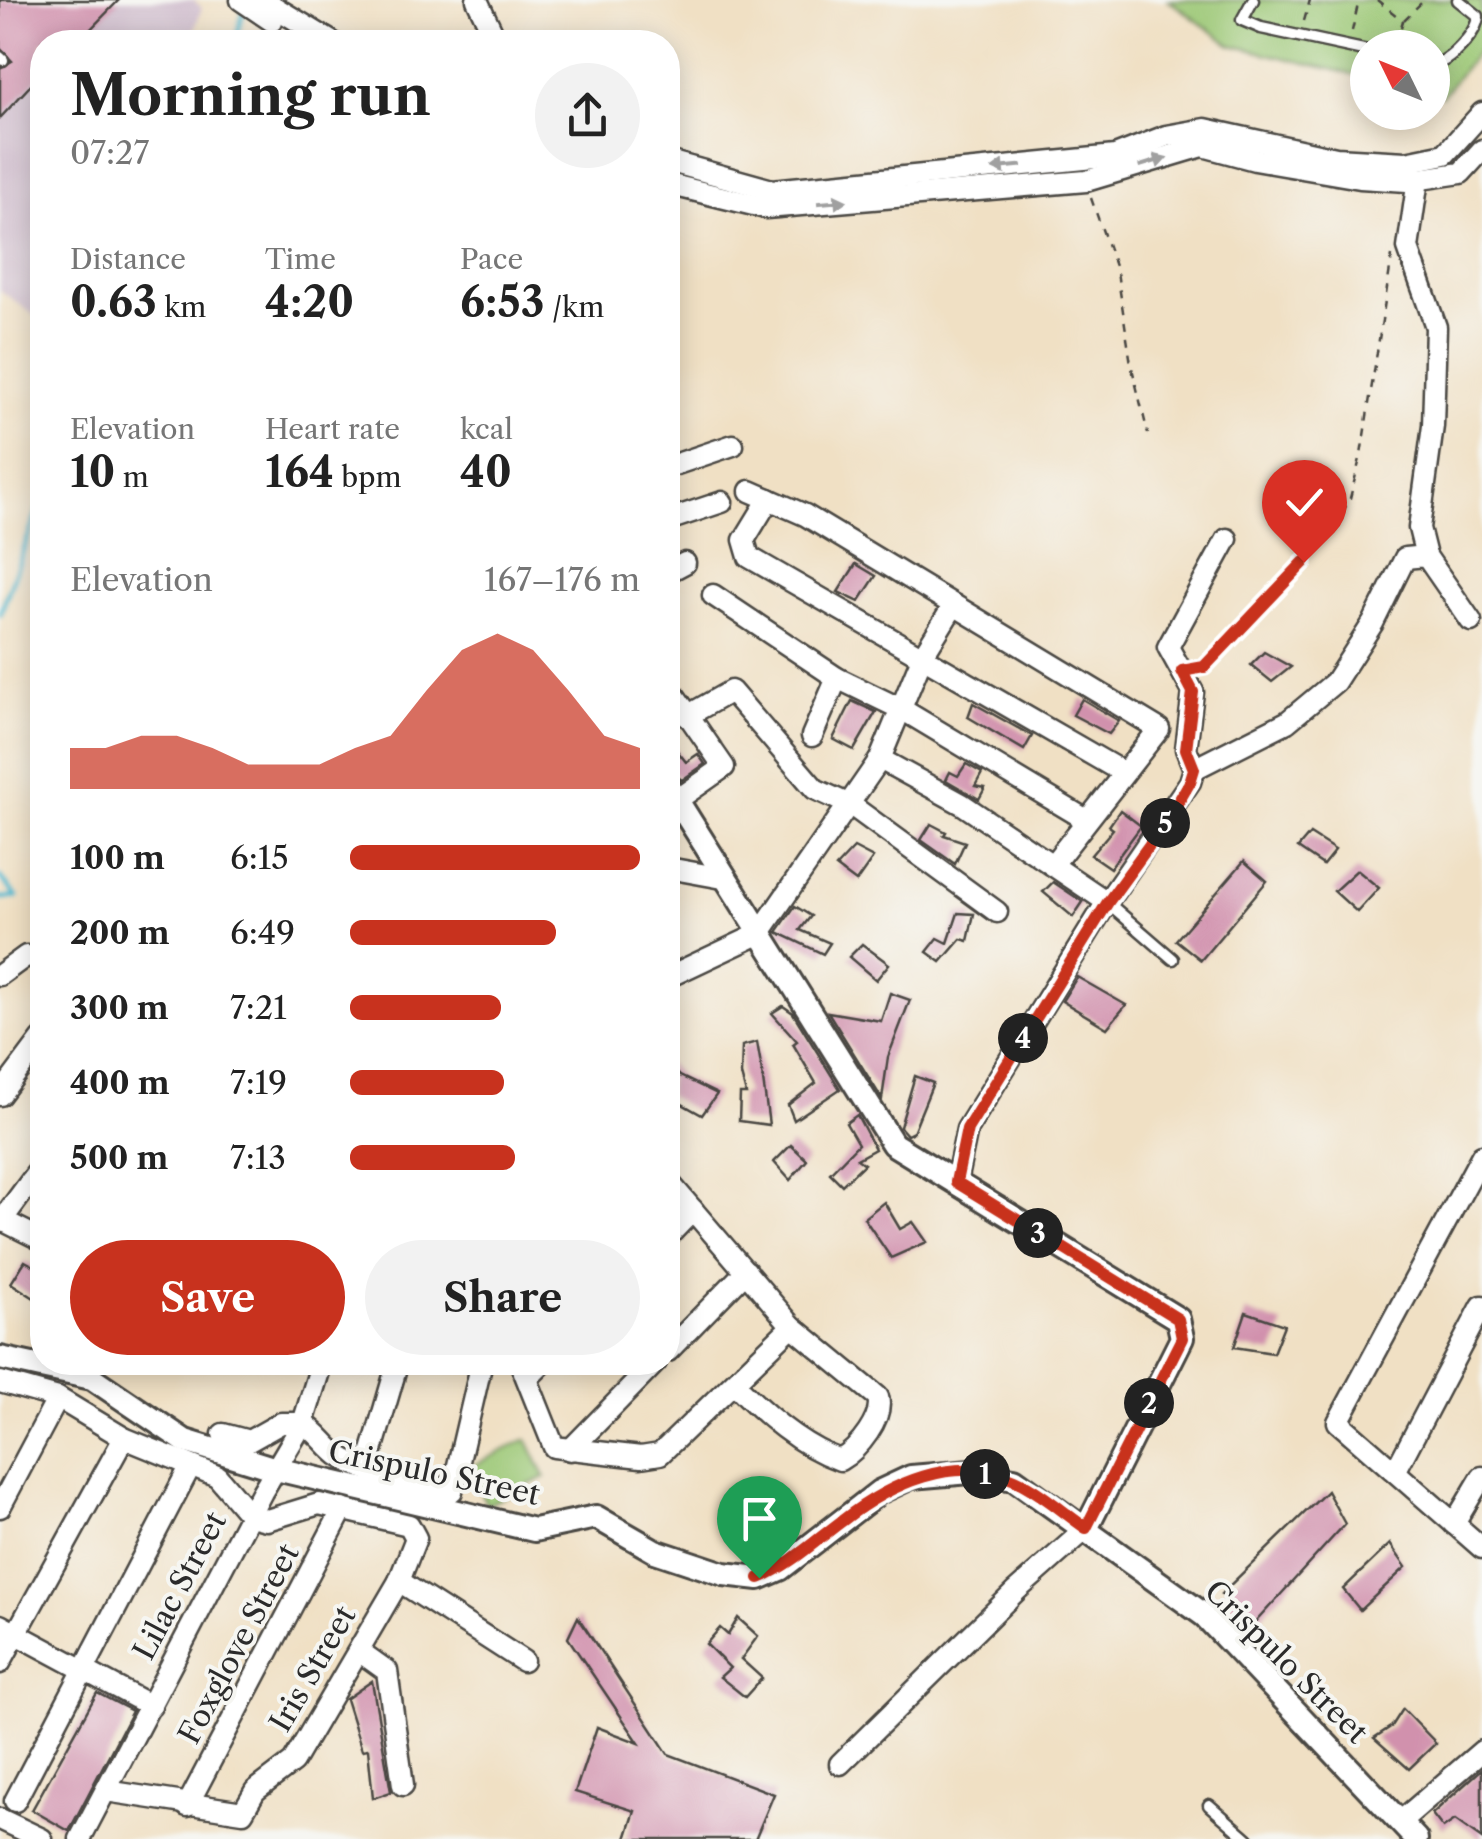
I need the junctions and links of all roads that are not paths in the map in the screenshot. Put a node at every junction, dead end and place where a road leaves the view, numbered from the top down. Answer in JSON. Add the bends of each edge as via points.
{"nodes":[{"id":1,"x":241,"y":0,"type":"edge"},
{"id":2,"x":263,"y":0,"type":"edge"},
{"id":3,"x":476,"y":0,"type":"edge"},
{"id":4,"x":1253,"y":0,"type":"edge"},
{"id":5,"x":1458,"y":0,"type":"edge"},
{"id":6,"x":285,"y":30,"type":"edge"},
{"id":7,"x":312,"y":30,"type":"edge"},
{"id":8,"x":491,"y":30,"type":"edge"},
{"id":9,"x":1350,"y":47,"type":"edge"},
{"id":10,"x":1450,"y":56,"type":"edge"},
{"id":11,"x":1482,"y":113,"type":"edge"},
{"id":12,"x":1482,"y":150,"type":"edge"},
{"id":13,"x":680,"y":164,"type":"edge"},
{"id":14,"x":1418,"y":179,"type":"junction"},
{"id":15,"x":680,"y":187,"type":"edge"},
{"id":16,"x":733,"y":445,"type":"dead end"},
{"id":17,"x":680,"y":463,"type":"edge"},
{"id":18,"x":722,"y":502,"type":"dead end"},
{"id":19,"x":680,"y":516,"type":"edge"},
{"id":20,"x":1227,"y":539,"type":"dead end"},
{"id":21,"x":1426,"y":556,"type":"junction"},
{"id":22,"x":713,"y":595,"type":"dead end"},
{"id":23,"x":954,"y":605,"type":"junction"},
{"id":24,"x":1471,"y":620,"type":"dead end"},
{"id":25,"x":923,"y":655,"type":"junction"},
{"id":26,"x":837,"y":678,"type":"junction"},
{"id":27,"x":680,"y":705,"type":"edge"},
{"id":28,"x":903,"y":710,"type":"junction"},
{"id":29,"x":687,"y":716,"type":"junction"},
{"id":30,"x":812,"y":736,"type":"dead end"},
{"id":31,"x":880,"y":759,"type":"junction"},
{"id":32,"x":1194,"y":769,"type":"junction"},
{"id":33,"x":1124,"y":773,"type":"junction"},
{"id":34,"x":680,"y":789,"type":"edge"},
{"id":35,"x":680,"y":806,"type":"edge"},
{"id":36,"x":852,"y":806,"type":"junction"},
{"id":37,"x":1085,"y":818,"type":"junction"},
{"id":38,"x":1054,"y":863,"type":"junction"},
{"id":39,"x":680,"y":870,"type":"edge"},
{"id":40,"x":723,"y":878,"type":"junction"},
{"id":41,"x":1108,"y":902,"type":"junction"},
{"id":42,"x":997,"y":912,"type":"dead end"},
{"id":43,"x":760,"y":934,"type":"junction"},
{"id":44,"x":30,"y":956,"type":"edge"},
{"id":45,"x":1173,"y":959,"type":"dead end"},
{"id":46,"x":680,"y":971,"type":"edge"},
{"id":47,"x":0,"y":975,"type":"edge"},
{"id":48,"x":30,"y":1055,"type":"edge"},
{"id":49,"x":0,"y":1095,"type":"edge"},
{"id":50,"x":1482,"y":1155,"type":"edge"},
{"id":51,"x":30,"y":1182,"type":"edge"},
{"id":52,"x":956,"y":1182,"type":"junction"},
{"id":53,"x":680,"y":1194,"type":"edge"},
{"id":54,"x":693,"y":1210,"type":"junction"},
{"id":55,"x":1,"y":1220,"type":"edge"},
{"id":56,"x":680,"y":1224,"type":"edge"},
{"id":57,"x":30,"y":1234,"type":"edge"},
{"id":58,"x":746,"y":1271,"type":"junction"},
{"id":59,"x":1482,"y":1306,"type":"edge"},
{"id":60,"x":792,"y":1326,"type":"junction"},
{"id":61,"x":680,"y":1339,"type":"edge"},
{"id":62,"x":0,"y":1358,"type":"edge"},
{"id":63,"x":30,"y":1365,"type":"edge"},
{"id":64,"x":78,"y":1375,"type":"edge"},
{"id":65,"x":318,"y":1375,"type":"edge"},
{"id":66,"x":394,"y":1375,"type":"edge"},
{"id":67,"x":479,"y":1375,"type":"edge"},
{"id":68,"x":526,"y":1375,"type":"edge"},
{"id":69,"x":642,"y":1375,"type":"edge"},
{"id":70,"x":0,"y":1382,"type":"edge"},
{"id":71,"x":734,"y":1383,"type":"junction"},
{"id":72,"x":58,"y":1398,"type":"junction"},
{"id":73,"x":302,"y":1423,"type":"junction"},
{"id":74,"x":223,"y":1434,"type":"dead end"},
{"id":75,"x":124,"y":1438,"type":"junction"},
{"id":76,"x":562,"y":1449,"type":"junction"},
{"id":77,"x":190,"y":1467,"type":"junction"},
{"id":78,"x":368,"y":1468,"type":"junction"},
{"id":79,"x":276,"y":1469,"type":"junction"},
{"id":80,"x":1396,"y":1470,"type":"junction"},
{"id":81,"x":1482,"y":1476,"type":"edge"},
{"id":82,"x":0,"y":1507,"type":"edge"},
{"id":83,"x":342,"y":1509,"type":"junction"},
{"id":84,"x":251,"y":1516,"type":"junction"},
{"id":85,"x":1454,"y":1524,"type":"junction"},
{"id":86,"x":1086,"y":1528,"type":"junction"},
{"id":87,"x":1482,"y":1548,"type":"edge"},
{"id":88,"x":399,"y":1580,"type":"junction"},
{"id":89,"x":8,"y":1629,"type":"edge"},
{"id":90,"x":359,"y":1651,"type":"junction"},
{"id":91,"x":523,"y":1661,"type":"dead end"},
{"id":92,"x":0,"y":1664,"type":"edge"},
{"id":93,"x":85,"y":1671,"type":"junction"},
{"id":94,"x":151,"y":1706,"type":"junction"},
{"id":95,"x":1482,"y":1750,"type":"edge"},
{"id":96,"x":840,"y":1764,"type":"dead end"},
{"id":97,"x":403,"y":1784,"type":"dead end"},
{"id":98,"x":106,"y":1792,"type":"junction"},
{"id":99,"x":14,"y":1801,"type":"dead end"},
{"id":100,"x":1209,"y":1805,"type":"dead end"},
{"id":101,"x":188,"y":1806,"type":"junction"},
{"id":102,"x":1,"y":1822,"type":"edge"},
{"id":103,"x":1409,"y":1830,"type":"edge"},
{"id":104,"x":42,"y":1839,"type":"edge"},
{"id":105,"x":80,"y":1839,"type":"edge"},
{"id":106,"x":1248,"y":1839,"type":"edge"}],
"edges":[{"from":1,"to":6,"type":"street"},
{"from":2,"to":7,"type":"street"},
{"from":3,"to":8,"type":"street"},
{"from":4,"to":9,"type":"lane","via":[[1242,20]]},
{"from":5,"to":10,"type":"lane","via":[[1478,16],[1478,25]]},
{"from":11,"to":13,"type":"street","one_way":true,"via":[[1445,154],[1406,162],[1336,158],[1205,128],[1115,156],[772,190]]},
{"from":12,"to":14,"type":"street","via":[[1461,173]]},
{"from":15,"to":14,"type":"street","one_way":true,"via":[[766,208],[1086,181],[1203,146],[1360,178]]},
{"from":14,"to":21,"type":"street","via":[[1410,252],[1436,327],[1433,426],[1419,528]]},
{"from":16,"to":17,"type":"street"},
{"from":18,"to":19,"type":"street"},
{"from":20,"to":32,"type":"street","via":[[1168,647],[1193,692],[1186,749]]},
{"from":21,"to":24,"type":"street"},
{"from":21,"to":32,"type":"street","via":[[1405,558],[1398,566],[1374,623],[1335,682],[1286,722]]},
{"from":22,"to":26,"type":"street"},
{"from":23,"to":25,"type":"street"},
{"from":23,"to":25,"type":"street","via":[[760,495],[744,553]]},
{"from":23,"to":33,"type":"street","via":[[1159,729]]},
{"from":25,"to":28,"type":"street"},
{"from":25,"to":33,"type":"street"},
{"from":26,"to":28,"type":"street"},
{"from":26,"to":30,"type":"street"},
{"from":27,"to":29,"type":"street"},
{"from":28,"to":31,"type":"street"},
{"from":28,"to":37,"type":"street"},
{"from":29,"to":34,"type":"street","via":[[724,767]]},
{"from":29,"to":36,"type":"street","via":[[731,691],[797,772],[822,794]]},
{"from":31,"to":36,"type":"street"},
{"from":31,"to":38,"type":"street"},
{"from":32,"to":41,"type":"street","via":[[1169,818]]},
{"from":33,"to":37,"type":"street"},
{"from":35,"to":40,"type":"street"},
{"from":36,"to":42,"type":"street"},
{"from":36,"to":43,"type":"street"},
{"from":37,"to":38,"type":"street"},
{"from":38,"to":41,"type":"street"},
{"from":39,"to":40,"type":"street"},
{"from":40,"to":43,"type":"street"},
{"from":41,"to":45,"type":"lane"},
{"from":41,"to":52,"type":"street","via":[[967,1129]]},
{"from":43,"to":46,"type":"street"},
{"from":43,"to":52,"type":"street","via":[[893,1144]]},
{"from":44,"to":47,"type":"street"},
{"from":48,"to":49,"type":"street"},
{"from":50,"to":80,"type":"street","via":[[1338,1422]]},
{"from":51,"to":55,"type":"street"},
{"from":52,"to":86,"type":"street","via":[[1183,1327]]},
{"from":53,"to":54,"type":"street"},
{"from":54,"to":56,"type":"street"},
{"from":54,"to":58,"type":"street"},
{"from":55,"to":57,"type":"street"},
{"from":58,"to":60,"type":"street"},
{"from":58,"to":61,"type":"street"},
{"from":59,"to":80,"type":"street"},
{"from":60,"to":71,"type":"street"},
{"from":60,"to":71,"type":"street","via":[[878,1398],[880,1411],[854,1452],[840,1460],[822,1454]]},
{"from":62,"to":63,"type":"street","name":"Crispulo Street"},
{"from":64,"to":79,"type":"street","name":"Crispulo Street","via":[[185,1441]]},
{"from":65,"to":73,"type":"street","name":"Lilac Street"},
{"from":66,"to":78,"type":"street"},
{"from":67,"to":78,"type":"street","via":[[452,1491]]},
{"from":68,"to":76,"type":"street"},
{"from":69,"to":76,"type":"street"},
{"from":70,"to":72,"type":"street"},
{"from":71,"to":76,"type":"street","via":[[660,1454]]},
{"from":72,"to":75,"type":"street"},
{"from":72,"to":82,"type":"street"},
{"from":73,"to":74,"type":"street","via":[[281,1423],[248,1440]]},
{"from":73,"to":78,"type":"street","via":[[336,1454]]},
{"from":73,"to":79,"type":"street","name":"Lilac Street"},
{"from":75,"to":77,"type":"street"},
{"from":75,"to":89,"type":"street"},
{"from":77,"to":84,"type":"street","via":[[218,1476]]},
{"from":77,"to":93,"type":"street"},
{"from":79,"to":84,"type":"street","name":"Lilac Street"},
{"from":79,"to":86,"type":"street","name":"Crispulo Street","via":[[534,1530],[596,1517],[656,1550],[724,1574],[759,1578],[879,1492],[911,1478],[970,1472],[1014,1479]]},
{"from":80,"to":85,"type":"street"},
{"from":81,"to":85,"type":"street"},
{"from":83,"to":84,"type":"street","via":[[319,1504],[267,1520]]},
{"from":83,"to":88,"type":"street","name":"Iris Street","via":[[408,1526],[416,1538]]},
{"from":83,"to":101,"type":"street","name":"Foxglove Street"},
{"from":84,"to":94,"type":"street","name":"Lilac Street"},
{"from":85,"to":87,"type":"street"},
{"from":86,"to":96,"type":"street"},
{"from":86,"to":103,"type":"street","name":"Crispulo Street","via":[[1204,1616]]},
{"from":88,"to":90,"type":"street","name":"Iris Street"},
{"from":88,"to":91,"type":"street"},
{"from":89,"to":92,"type":"street"},
{"from":89,"to":93,"type":"street"},
{"from":90,"to":97,"type":"street","via":[[388,1671]]},
{"from":90,"to":101,"type":"street","name":"Iris Street","via":[[294,1762],[239,1814]]},
{"from":93,"to":94,"type":"street"},
{"from":93,"to":99,"type":"street"},
{"from":94,"to":98,"type":"street","name":"Lilac Street"},
{"from":95,"to":103,"type":"street"},
{"from":98,"to":101,"type":"street"},
{"from":98,"to":105,"type":"street","name":"Lilac Street"},
{"from":100,"to":106,"type":"lane"},
{"from":102,"to":104,"type":"street"}]}
